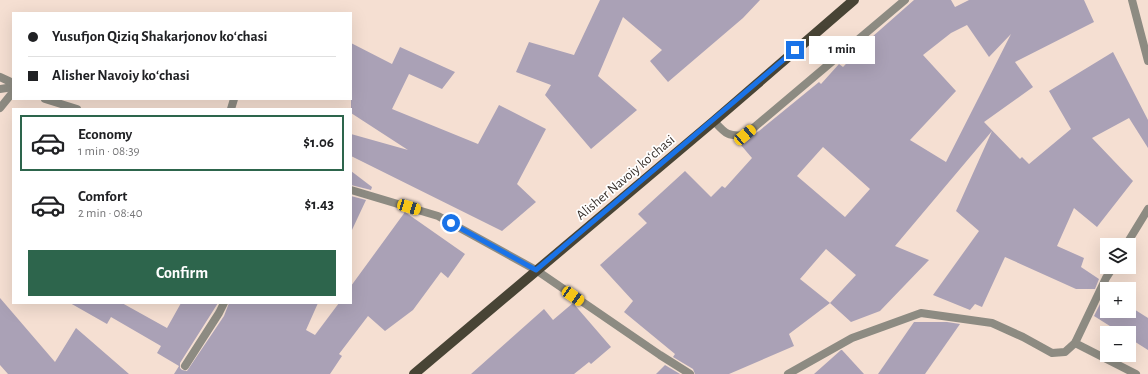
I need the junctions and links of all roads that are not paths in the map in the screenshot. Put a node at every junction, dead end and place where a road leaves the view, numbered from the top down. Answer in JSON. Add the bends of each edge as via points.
{"nodes":[{"id":1,"x":854,"y":0,"type":"edge"},
{"id":2,"x":905,"y":0,"type":"edge"},
{"id":3,"x":1132,"y":0,"type":"edge"},
{"id":4,"x":1148,"y":61,"type":"edge"},
{"id":5,"x":0,"y":77,"type":"edge"},
{"id":6,"x":12,"y":83,"type":"edge"},
{"id":7,"x":12,"y":87,"type":"edge"},
{"id":8,"x":0,"y":90,"type":"edge"},
{"id":9,"x":12,"y":93,"type":"edge"},
{"id":10,"x":48,"y":100,"type":"edge"},
{"id":11,"x":0,"y":108,"type":"edge"},
{"id":12,"x":73,"y":108,"type":"edge"},
{"id":13,"x":714,"y":121,"type":"junction"},
{"id":14,"x":352,"y":190,"type":"edge"},
{"id":15,"x":1148,"y":209,"type":"edge"},
{"id":16,"x":1130,"y":238,"type":"edge"},
{"id":17,"x":536,"y":270,"type":"junction"},
{"id":18,"x":1108,"y":274,"type":"edge"},
{"id":19,"x":224,"y":304,"type":"edge"},
{"id":20,"x":1075,"y":343,"type":"junction"},
{"id":21,"x":185,"y":366,"type":"dead end"},
{"id":22,"x":414,"y":374,"type":"edge"},
{"id":23,"x":690,"y":374,"type":"edge"},
{"id":24,"x":788,"y":374,"type":"edge"},
{"id":25,"x":1136,"y":374,"type":"edge"}],
"edges":[{"from":1,"to":13,"type":"main road","name":"Alisher Navoiy koʻchasi"},
{"from":2,"to":13,"type":"street","via":[[745,135],[726,134]]},
{"from":3,"to":4,"type":"street"},
{"from":5,"to":6,"type":"street"},
{"from":7,"to":8,"type":"street"},
{"from":9,"to":11,"type":"street"},
{"from":10,"to":12,"type":"street"},
{"from":13,"to":17,"type":"main road","name":"Alisher Navoiy koʻchasi"},
{"from":14,"to":17,"type":"street","via":[[438,216]]},
{"from":15,"to":16,"type":"street"},
{"from":17,"to":22,"type":"main road","name":"Alisher Navoiy koʻchasi"},
{"from":17,"to":23,"type":"street"},
{"from":18,"to":20,"type":"street"},
{"from":19,"to":21,"type":"street"},
{"from":20,"to":24,"type":"street","via":[[1065,352],[1052,353],[992,322],[921,313],[852,338]]},
{"from":20,"to":25,"type":"street"}]}
